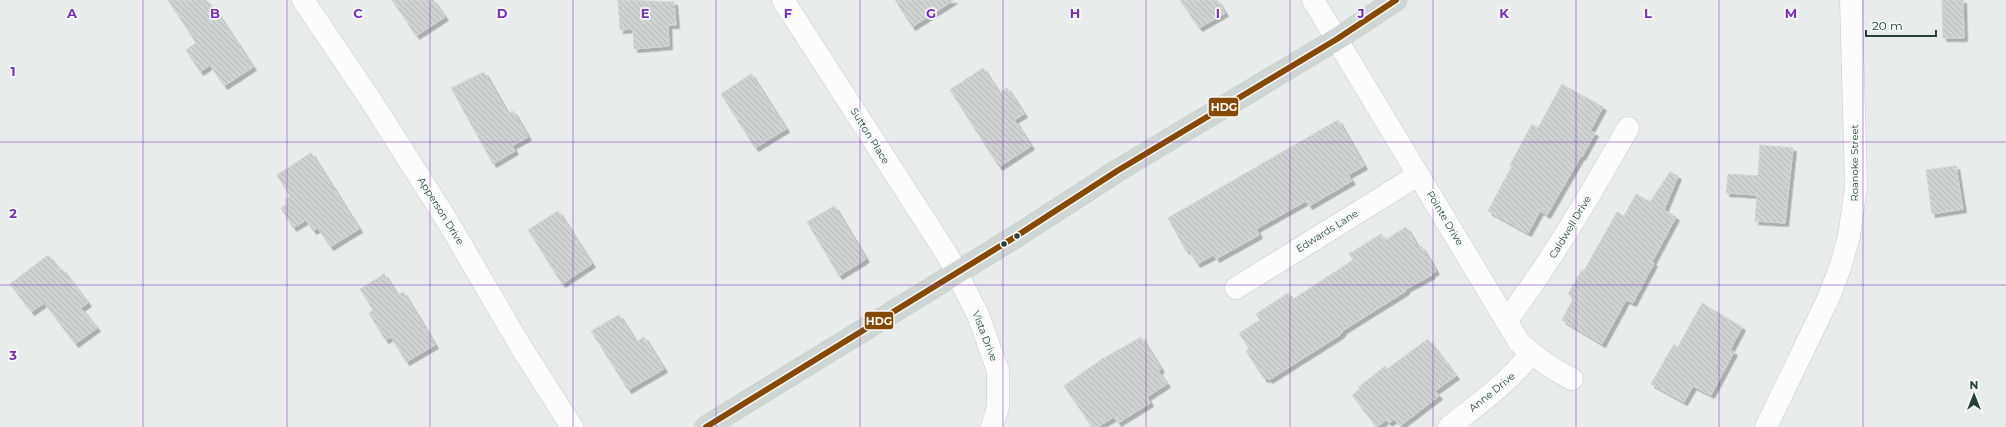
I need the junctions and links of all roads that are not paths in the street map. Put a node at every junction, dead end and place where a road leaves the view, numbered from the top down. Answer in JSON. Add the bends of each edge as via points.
{"nodes":[{"id":1,"x":303,"y":0,"type":"edge"},
{"id":2,"x":783,"y":0,"type":"edge"},
{"id":3,"x":1313,"y":0,"type":"edge"},
{"id":4,"x":1396,"y":0,"type":"edge"},
{"id":5,"x":1851,"y":0,"type":"edge"},
{"id":6,"x":1337,"y":39,"type":"junction"},
{"id":7,"x":1628,"y":128,"type":"dead end"},
{"id":8,"x":1418,"y":175,"type":"junction"},
{"id":9,"x":956,"y":272,"type":"junction"},
{"id":10,"x":1236,"y":288,"type":"dead end"},
{"id":11,"x":1506,"y":321,"type":"junction"},
{"id":12,"x":1531,"y":353,"type":"junction"},
{"id":13,"x":1572,"y":380,"type":"dead end"},
{"id":14,"x":572,"y":427,"type":"edge"},
{"id":15,"x":706,"y":427,"type":"edge"},
{"id":16,"x":992,"y":427,"type":"edge"},
{"id":17,"x":1449,"y":427,"type":"edge"},
{"id":18,"x":1766,"y":427,"type":"edge"}],
"edges":[{"from":1,"to":14,"type":"street","name":"Apperson Drive","via":[[440,209],[521,347]]},
{"from":2,"to":9,"type":"street","name":"Sutton Place","via":[[912,199]]},
{"from":3,"to":6,"type":"street","name":"Pointe Drive"},
{"from":4,"to":6,"type":"main road"},
{"from":5,"to":18,"type":"street","name":"Roanoke Street","via":[[1856,187],[1849,236],[1828,299]]},
{"from":6,"to":8,"type":"street","name":"Pointe Drive"},
{"from":6,"to":9,"type":"main road","via":[[1117,171]]},
{"from":7,"to":11,"type":"street","name":"Caldwell Drive","via":[[1576,220],[1535,283]]},
{"from":8,"to":10,"type":"street","name":"Edwards Lane"},
{"from":8,"to":11,"type":"street","name":"Pointe Drive"},
{"from":9,"to":15,"type":"main road"},
{"from":9,"to":16,"type":"street","name":"Vista Drive","via":[[978,315],[998,371],[998,407]]},
{"from":11,"to":12,"type":"street","name":"Pointe Drive","via":[[1519,342]]},
{"from":12,"to":13,"type":"street","name":"Pointe Drive","via":[[1552,370]]},
{"from":12,"to":17,"type":"street","name":"Anne Drive","via":[[1505,383]]}]}
